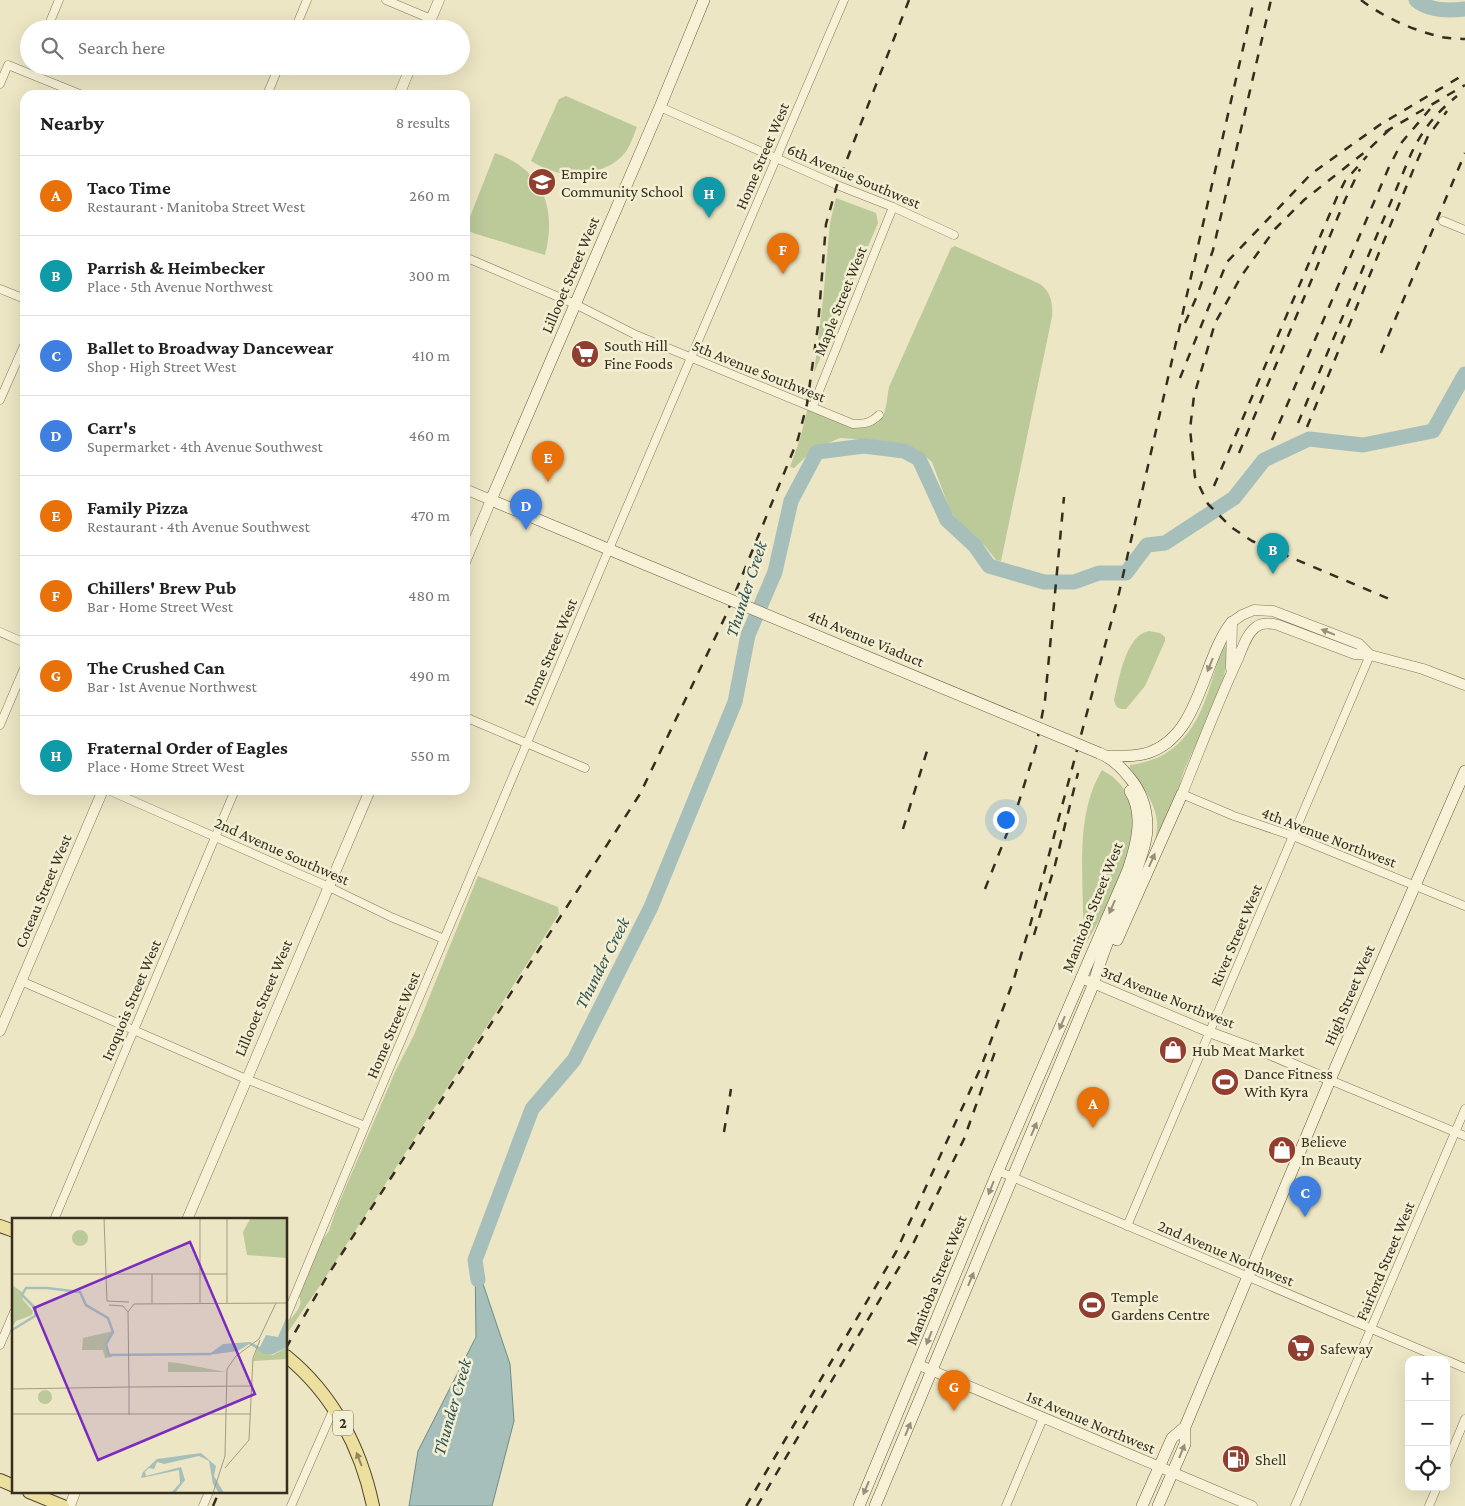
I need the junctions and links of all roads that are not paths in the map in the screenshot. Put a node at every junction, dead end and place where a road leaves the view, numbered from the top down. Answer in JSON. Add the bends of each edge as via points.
{"nodes":[{"id":1,"x":59,"y":0,"type":"edge"},
{"id":2,"x":307,"y":0,"type":"edge"},
{"id":3,"x":386,"y":0,"type":"edge"},
{"id":4,"x":439,"y":0,"type":"edge"},
{"id":5,"x":704,"y":0,"type":"edge"},
{"id":6,"x":844,"y":0,"type":"edge"},
{"id":7,"x":51,"y":20,"type":"edge"},
{"id":8,"x":299,"y":20,"type":"edge"},
{"id":9,"x":422,"y":20,"type":"edge"},
{"id":10,"x":431,"y":20,"type":"edge"},
{"id":11,"x":20,"y":68,"type":"edge"},
{"id":12,"x":40,"y":75,"type":"edge"},
{"id":13,"x":275,"y":75,"type":"edge"},
{"id":14,"x":407,"y":75,"type":"edge"},
{"id":15,"x":0,"y":84,"type":"edge"},
{"id":16,"x":72,"y":90,"type":"edge"},
{"id":17,"x":269,"y":90,"type":"edge"},
{"id":18,"x":401,"y":90,"type":"edge"},
{"id":19,"x":660,"y":107,"type":"junction"},
{"id":20,"x":776,"y":158,"type":"junction"},
{"id":21,"x":893,"y":207,"type":"junction"},
{"id":22,"x":1443,"y":221,"type":"dead end"},
{"id":23,"x":1465,"y":230,"type":"edge"},
{"id":24,"x":954,"y":234,"type":"dead end"},
{"id":25,"x":470,"y":260,"type":"edge"},
{"id":26,"x":0,"y":290,"type":"edge"},
{"id":27,"x":20,"y":297,"type":"edge"},
{"id":28,"x":575,"y":304,"type":"junction"},
{"id":29,"x":20,"y":354,"type":"edge"},
{"id":30,"x":691,"y":358,"type":"junction"},
{"id":31,"x":0,"y":400,"type":"edge"},
{"id":32,"x":813,"y":406,"type":"junction"},
{"id":33,"x":879,"y":414,"type":"dead end"},
{"id":34,"x":470,"y":491,"type":"edge"},
{"id":35,"x":491,"y":500,"type":"junction"},
{"id":36,"x":609,"y":549,"type":"junction"},
{"id":37,"x":470,"y":550,"type":"edge"},
{"id":38,"x":1232,"y":622,"type":"junction"},
{"id":39,"x":0,"y":632,"type":"edge"},
{"id":40,"x":20,"y":640,"type":"edge"},
{"id":41,"x":1370,"y":655,"type":"junction"},
{"id":42,"x":20,"y":678,"type":"edge"},
{"id":43,"x":1229,"y":680,"type":"junction"},
{"id":44,"x":1465,"y":685,"type":"edge"},
{"id":45,"x":470,"y":719,"type":"edge"},
{"id":46,"x":0,"y":725,"type":"edge"},
{"id":47,"x":527,"y":743,"type":"junction"},
{"id":48,"x":1103,"y":754,"type":"junction"},
{"id":49,"x":585,"y":768,"type":"dead end"},
{"id":50,"x":1465,"y":771,"type":"edge"},
{"id":51,"x":1182,"y":794,"type":"junction"},
{"id":52,"x":101,"y":795,"type":"edge"},
{"id":53,"x":120,"y":795,"type":"edge"},
{"id":54,"x":232,"y":795,"type":"edge"},
{"id":55,"x":368,"y":795,"type":"edge"},
{"id":56,"x":215,"y":836,"type":"junction"},
{"id":57,"x":1293,"y":836,"type":"junction"},
{"id":58,"x":1415,"y":885,"type":"junction"},
{"id":59,"x":329,"y":887,"type":"junction"},
{"id":60,"x":1465,"y":906,"type":"edge"},
{"id":61,"x":444,"y":939,"type":"junction"},
{"id":62,"x":1081,"y":978,"type":"junction"},
{"id":63,"x":21,"y":981,"type":"junction"},
{"id":64,"x":1094,"y":983,"type":"junction"},
{"id":65,"x":134,"y":1029,"type":"junction"},
{"id":66,"x":0,"y":1031,"type":"edge"},
{"id":67,"x":1209,"y":1032,"type":"junction"},
{"id":68,"x":246,"y":1079,"type":"junction"},
{"id":69,"x":1330,"y":1080,"type":"junction"},
{"id":70,"x":1465,"y":1109,"type":"edge"},
{"id":71,"x":365,"y":1126,"type":"junction"},
{"id":72,"x":1456,"y":1132,"type":"junction"},
{"id":73,"x":1465,"y":1136,"type":"edge"},
{"id":74,"x":998,"y":1170,"type":"junction"},
{"id":75,"x":1014,"y":1177,"type":"junction"},
{"id":76,"x":55,"y":1218,"type":"edge"},
{"id":77,"x":188,"y":1218,"type":"edge"},
{"id":78,"x":0,"y":1226,"type":"edge"},
{"id":79,"x":1127,"y":1226,"type":"junction"},
{"id":80,"x":12,"y":1230,"type":"edge"},
{"id":81,"x":1249,"y":1277,"type":"junction"},
{"id":82,"x":288,"y":1312,"type":"edge"},
{"id":83,"x":12,"y":1317,"type":"edge"},
{"id":84,"x":1371,"y":1329,"type":"junction"},
{"id":85,"x":0,"y":1345,"type":"edge"},
{"id":86,"x":1435,"y":1356,"type":"edge"},
{"id":87,"x":288,"y":1358,"type":"edge"},
{"id":88,"x":1450,"y":1362,"type":"edge"},
{"id":89,"x":919,"y":1365,"type":"junction"},
{"id":90,"x":1465,"y":1368,"type":"edge"},
{"id":91,"x":933,"y":1371,"type":"junction"},
{"id":92,"x":334,"y":1408,"type":"junction"},
{"id":93,"x":1043,"y":1418,"type":"junction"},
{"id":94,"x":1465,"y":1419,"type":"edge"},
{"id":95,"x":1186,"y":1427,"type":"junction"},
{"id":96,"x":1450,"y":1455,"type":"edge"},
{"id":97,"x":1159,"y":1467,"type":"junction"},
{"id":98,"x":1173,"y":1473,"type":"junction"},
{"id":99,"x":0,"y":1480,"type":"edge"},
{"id":100,"x":12,"y":1485,"type":"edge"},
{"id":101,"x":1435,"y":1491,"type":"edge"},
{"id":102,"x":34,"y":1494,"type":"edge"},
{"id":103,"x":74,"y":1494,"type":"edge"},
{"id":104,"x":208,"y":1494,"type":"edge"},
{"id":105,"x":63,"y":1506,"type":"edge"},
{"id":106,"x":70,"y":1506,"type":"edge"},
{"id":107,"x":203,"y":1506,"type":"edge"},
{"id":108,"x":291,"y":1506,"type":"edge"},
{"id":109,"x":373,"y":1506,"type":"edge"},
{"id":110,"x":859,"y":1506,"type":"edge"},
{"id":111,"x":875,"y":1506,"type":"edge"},
{"id":112,"x":1006,"y":1506,"type":"edge"},
{"id":113,"x":1142,"y":1506,"type":"edge"},
{"id":114,"x":1158,"y":1506,"type":"edge"},
{"id":115,"x":1252,"y":1506,"type":"edge"},
{"id":116,"x":1295,"y":1506,"type":"edge"},
{"id":117,"x":1429,"y":1506,"type":"edge"}],
"edges":[{"from":1,"to":7,"type":"street"},
{"from":2,"to":8,"type":"street"},
{"from":3,"to":9,"type":"street"},
{"from":4,"to":10,"type":"street"},
{"from":5,"to":19,"type":"main road","name":"Lillooet Street West"},
{"from":6,"to":20,"type":"street","name":"Home Street West"},
{"from":11,"to":15,"type":"street","via":[[8,65]]},
{"from":12,"to":16,"type":"street"},
{"from":13,"to":17,"type":"street"},
{"from":14,"to":18,"type":"street"},
{"from":19,"to":20,"type":"street","name":"6th Avenue Southwest"},
{"from":19,"to":28,"type":"main road","name":"Lillooet Street West"},
{"from":20,"to":21,"type":"street","name":"6th Avenue Southwest"},
{"from":20,"to":30,"type":"street","name":"Home Street West"},
{"from":21,"to":24,"type":"street","name":"6th Avenue Southwest"},
{"from":21,"to":32,"type":"street","name":"Maple Street West"},
{"from":22,"to":23,"type":"street"},
{"from":25,"to":28,"type":"street","name":"5th Avenue Southwest"},
{"from":26,"to":27,"type":"street"},
{"from":28,"to":30,"type":"street","name":"5th Avenue Southwest"},
{"from":28,"to":35,"type":"main road","name":"Lillooet Street West"},
{"from":29,"to":31,"type":"street"},
{"from":30,"to":32,"type":"street","name":"5th Avenue Southwest"},
{"from":30,"to":36,"type":"street","name":"Home Street West"},
{"from":32,"to":33,"type":"street","name":"5th Avenue Southwest","via":[[853,424],[872,422]]},
{"from":34,"to":35,"type":"street"},
{"from":35,"to":36,"type":"main road","name":"4th Avenue Viaduct"},
{"from":35,"to":37,"type":"street","name":"Lillooet Street West"},
{"from":36,"to":47,"type":"street","name":"Home Street West"},
{"from":36,"to":48,"type":"main road","name":"4th Avenue Viaduct","bridge":true},
{"from":41,"to":38,"type":"street","one_way":true,"via":[[1359,644],[1273,611],[1254,610]]},
{"from":38,"to":43,"type":"street"},
{"from":38,"to":48,"type":"main road","one_way":true,"via":[[1221,639],[1191,712],[1175,734],[1163,745],[1146,753],[1131,756]]},
{"from":39,"to":40,"type":"street"},
{"from":41,"to":43,"type":"street","via":[[1355,654],[1270,623],[1261,624],[1251,632]]},
{"from":41,"to":44,"type":"street","via":[[1423,669]]},
{"from":41,"to":57,"type":"street","name":"River Street West"},
{"from":42,"to":46,"type":"street"},
{"from":43,"to":51,"type":"street"},
{"from":45,"to":47,"type":"street"},
{"from":47,"to":49,"type":"street"},
{"from":47,"to":61,"type":"street","name":"Home Street West"},
{"from":48,"to":62,"type":"main road","name":"Manitoba Street West","one_way":true,"via":[[1132,795],[1137,810],[1137,831],[1128,870]]},
{"from":48,"to":64,"type":"main road","name":"Manitoba Street West","via":[[1135,785],[1144,804],[1147,828],[1133,882]]},
{"from":50,"to":58,"type":"main road","name":"High Street West"},
{"from":51,"to":57,"type":"street","name":"4th Avenue Northwest"},
{"from":64,"to":51,"type":"main road","one_way":true,"via":[[1105,967]]},
{"from":52,"to":63,"type":"street","name":"Coteau Street West"},
{"from":53,"to":56,"type":"street","name":"2nd Avenue Southwest"},
{"from":54,"to":56,"type":"street","name":"Iroquois Street West"},
{"from":55,"to":59,"type":"street","name":"Lillooet Street West"},
{"from":56,"to":59,"type":"street","name":"2nd Avenue Southwest"},
{"from":56,"to":65,"type":"street","name":"Iroquois Street West"},
{"from":57,"to":58,"type":"street","name":"4th Avenue Northwest"},
{"from":57,"to":67,"type":"street","name":"River Street West"},
{"from":58,"to":60,"type":"street","name":"4th Avenue Northwest"},
{"from":58,"to":69,"type":"main road","name":"High Street West"},
{"from":59,"to":61,"type":"street","name":"2nd Avenue Southwest"},
{"from":59,"to":68,"type":"street","name":"Lillooet Street West"},
{"from":61,"to":71,"type":"street","name":"Home Street West"},
{"from":62,"to":64,"type":"street","name":"3rd Avenue Northwest"},
{"from":62,"to":74,"type":"main road","name":"Manitoba Street West","one_way":true},
{"from":63,"to":65,"type":"street"},
{"from":63,"to":66,"type":"street","name":"Coteau Street West"},
{"from":64,"to":67,"type":"street","name":"3rd Avenue Northwest"},
{"from":75,"to":64,"type":"main road","name":"Manitoba Street West","one_way":true},
{"from":65,"to":68,"type":"street"},
{"from":65,"to":76,"type":"street","name":"Iroquois Street West"},
{"from":67,"to":69,"type":"street","name":"3rd Avenue Northwest"},
{"from":67,"to":79,"type":"street","name":"River Street West"},
{"from":68,"to":71,"type":"street"},
{"from":68,"to":77,"type":"street","name":"Lillooet Street West"},
{"from":69,"to":72,"type":"street","name":"3rd Avenue Northwest"},
{"from":69,"to":81,"type":"main road","name":"High Street West"},
{"from":70,"to":72,"type":"street","name":"Fairford Street West"},
{"from":71,"to":82,"type":"street","name":"Home Street West"},
{"from":72,"to":73,"type":"street","name":"3rd Avenue Northwest"},
{"from":72,"to":84,"type":"street","name":"Fairford Street West"},
{"from":74,"to":75,"type":"street","name":"2nd Avenue Northwest"},
{"from":74,"to":89,"type":"main road","name":"Manitoba Street West","one_way":true},
{"from":75,"to":79,"type":"street","name":"2nd Avenue Northwest"},
{"from":91,"to":75,"type":"main road","name":"Manitoba Street West","one_way":true},
{"from":78,"to":80,"type":"main road"},
{"from":79,"to":81,"type":"street","name":"2nd Avenue Northwest"},
{"from":81,"to":84,"type":"street","name":"2nd Avenue Northwest"},
{"from":81,"to":95,"type":"main road","name":"High Street West"},
{"from":83,"to":85,"type":"street"},
{"from":84,"to":86,"type":"street","name":"2nd Avenue Northwest"},
{"from":84,"to":116,"type":"street","name":"Fairford Street West"},
{"from":87,"to":92,"type":"main road","number":"2","via":[[315,1383]]},
{"from":88,"to":90,"type":"street","name":"2nd Avenue Northwest"},
{"from":89,"to":91,"type":"street","name":"1st Avenue Northwest"},
{"from":89,"to":110,"type":"main road","name":"Manitoba Street West","one_way":true},
{"from":91,"to":93,"type":"street","name":"1st Avenue Northwest"},
{"from":111,"to":91,"type":"main road","name":"Manitoba Street West","one_way":true},
{"from":92,"to":108,"type":"street"},
{"from":109,"to":92,"type":"main road","number":"2","one_way":true,"via":[[350,1436]]},
{"from":93,"to":97,"type":"street","name":"1st Avenue Northwest"},
{"from":93,"to":112,"type":"street"},
{"from":94,"to":96,"type":"street"},
{"from":95,"to":97,"type":"main road","name":"High Street West","via":[[1172,1438]]},
{"from":98,"to":95,"type":"main road","name":"High Street West","one_way":true,"via":[[1185,1444]]},
{"from":97,"to":98,"type":"street","name":"1st Avenue Northwest"},
{"from":97,"to":113,"type":"main road","name":"High Street West"},
{"from":98,"to":114,"type":"main road","name":"High Street West"},
{"from":98,"to":115,"type":"street","name":"1st Avenue Northwest"},
{"from":99,"to":100,"type":"main road"},
{"from":101,"to":117,"type":"street"},
{"from":102,"to":105,"type":"main road"},
{"from":103,"to":106,"type":"street"},
{"from":104,"to":107,"type":"street"}]}
